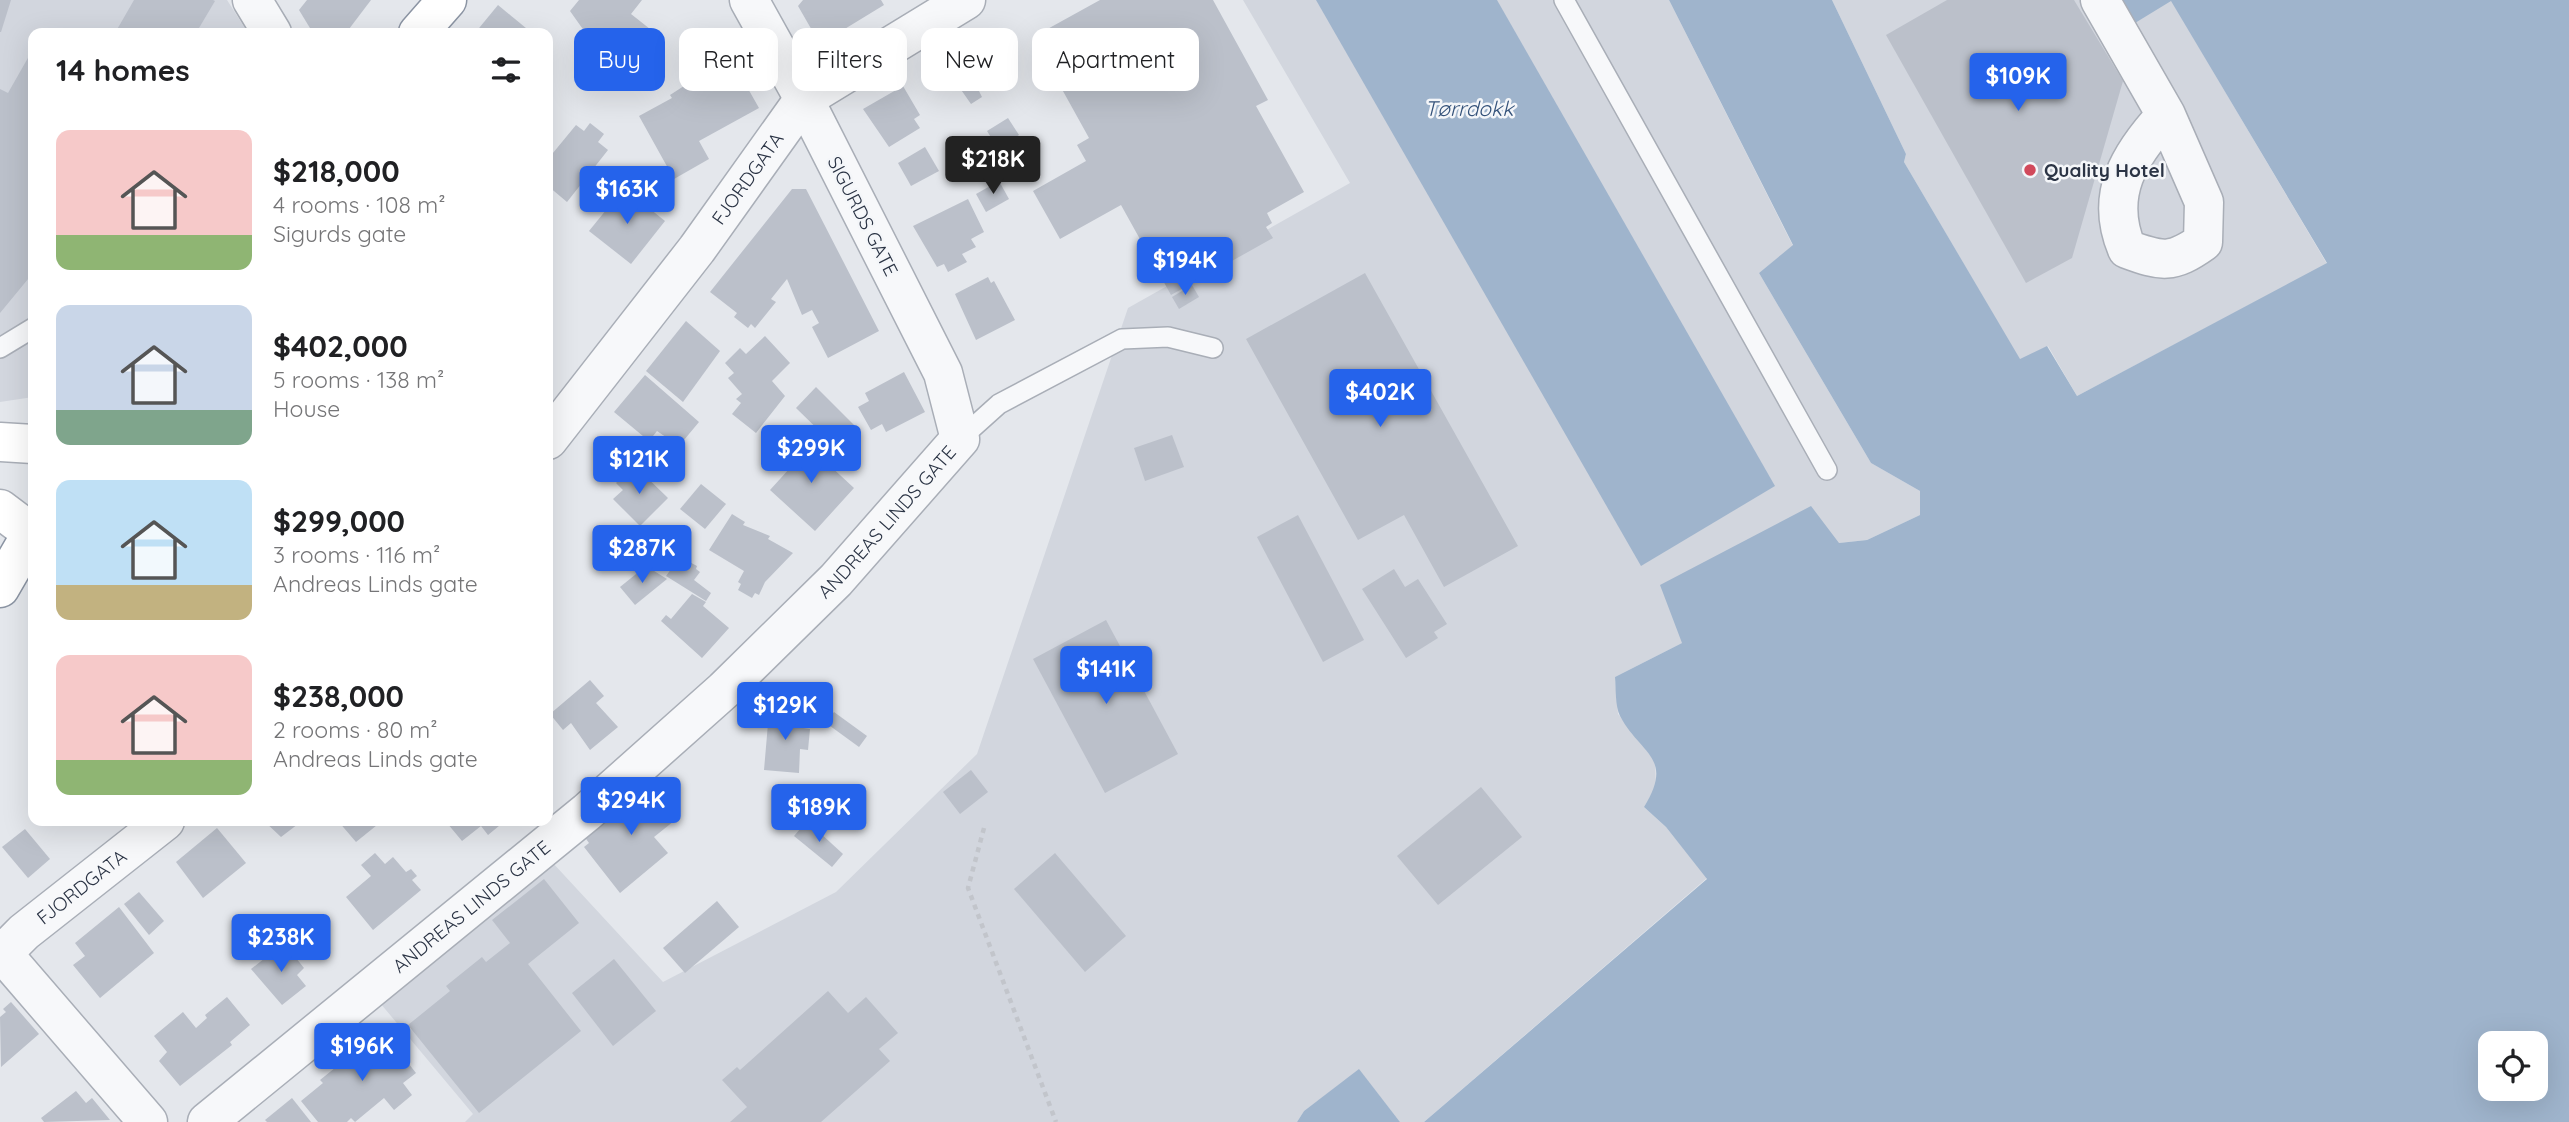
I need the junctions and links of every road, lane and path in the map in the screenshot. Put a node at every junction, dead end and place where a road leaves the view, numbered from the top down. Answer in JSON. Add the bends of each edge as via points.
{"nodes":[{"id":1,"x":252,"y":0,"type":"edge"},
{"id":2,"x":447,"y":0,"type":"edge"},
{"id":3,"x":749,"y":0,"type":"edge"},
{"id":4,"x":966,"y":0,"type":"edge"},
{"id":5,"x":1564,"y":0,"type":"edge"},
{"id":6,"x":2100,"y":0,"type":"edge"},
{"id":7,"x":269,"y":28,"type":"edge"},
{"id":8,"x":422,"y":28,"type":"edge"},
{"id":9,"x":804,"y":99,"type":"junction"},
{"id":10,"x":2166,"y":115,"type":"dead end"},
{"id":11,"x":28,"y":331,"type":"edge"},
{"id":12,"x":0,"y":348,"type":"edge"},
{"id":13,"x":1213,"y":348,"type":"dead end"},
{"id":14,"x":553,"y":434,"type":"edge"},
{"id":15,"x":960,"y":439,"type":"junction"},
{"id":16,"x":0,"y":442,"type":"edge"},
{"id":17,"x":28,"y":444,"type":"edge"},
{"id":18,"x":1827,"y":470,"type":"dead end"},
{"id":19,"x":0,"y":509,"type":"edge"},
{"id":20,"x":28,"y":529,"type":"edge"},
{"id":21,"x":28,"y":540,"type":"edge"},
{"id":22,"x":0,"y":588,"type":"edge"},
{"id":23,"x":159,"y":826,"type":"edge"},
{"id":24,"x":984,"y":828,"type":"dead end"},
{"id":25,"x":2,"y":955,"type":"edge"},
{"id":26,"x":148,"y":1122,"type":"edge"},
{"id":27,"x":207,"y":1122,"type":"edge"},
{"id":28,"x":1056,"y":1122,"type":"edge"}],
"edges":[{"from":1,"to":7,"type":"street"},
{"from":2,"to":8,"type":"main road"},
{"from":3,"to":9,"type":"street","name":"SIGURDS GATE"},
{"from":4,"to":9,"type":"street","name":"FJORDGATA"},
{"from":5,"to":18,"type":"lane"},
{"from":6,"to":10,"type":"street"},
{"from":9,"to":14,"type":"street","name":"FJORDGATA","via":[[697,249]]},
{"from":9,"to":15,"type":"street","name":"SIGURDS GATE","via":[[943,373]]},
{"from":11,"to":12,"type":"lane"},
{"from":13,"to":15,"type":"lane","via":[[1168,337],[1122,339],[999,404]]},
{"from":15,"to":27,"type":"street","name":"ANDREAS LINDS GATE","via":[[836,580],[724,690],[587,812]]},
{"from":16,"to":17,"type":"main road"},
{"from":19,"to":20,"type":"main road"},
{"from":21,"to":22,"type":"main road"},
{"from":23,"to":25,"type":"street","name":"FJORDGATA","via":[[24,932]]},
{"from":24,"to":28,"type":"path","via":[[968,888]]},
{"from":25,"to":26,"type":"street"}]}
